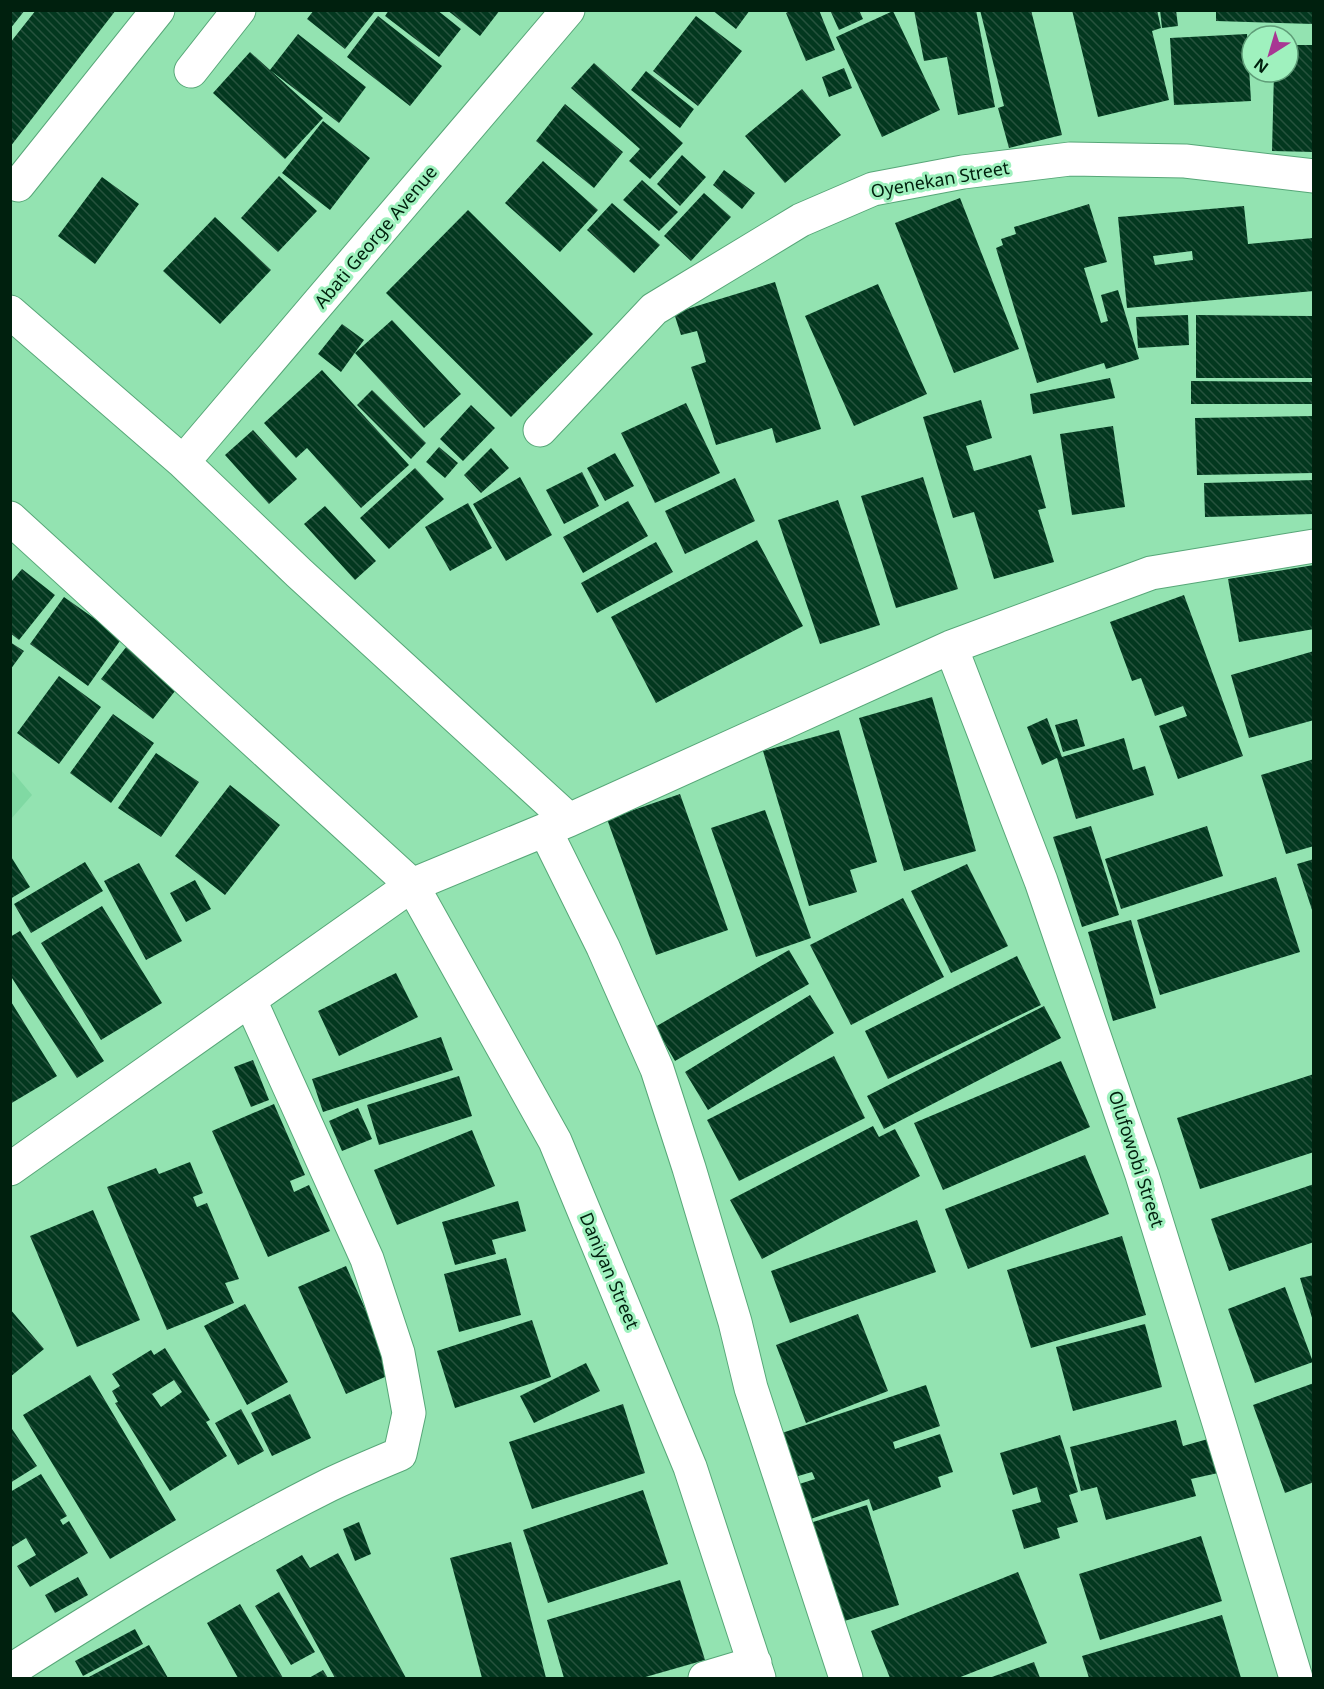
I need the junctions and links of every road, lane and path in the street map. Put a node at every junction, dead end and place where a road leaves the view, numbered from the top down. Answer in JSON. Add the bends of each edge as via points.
{"nodes":[{"id":1,"x":158,"y":10,"type":"edge"},
{"id":2,"x":239,"y":10,"type":"edge"},
{"id":3,"x":568,"y":10,"type":"edge"},
{"id":4,"x":191,"y":71,"type":"dead end"},
{"id":5,"x":1314,"y":176,"type":"edge"},
{"id":6,"x":18,"y":185,"type":"dead end"},
{"id":7,"x":10,"y":312,"type":"edge"},
{"id":8,"x":540,"y":430,"type":"dead end"},
{"id":9,"x":183,"y":462,"type":"junction"},
{"id":10,"x":10,"y":518,"type":"edge"},
{"id":11,"x":1314,"y":546,"type":"edge"},
{"id":12,"x":951,"y":647,"type":"junction"},
{"id":13,"x":557,"y":825,"type":"junction"},
{"id":14,"x":412,"y":885,"type":"junction"},
{"id":15,"x":250,"y":1000,"type":"junction"},
{"id":16,"x":10,"y":1169,"type":"edge"},
{"id":17,"x":10,"y":1671,"type":"edge"},
{"id":18,"x":757,"y":1671,"type":"edge"},
{"id":19,"x":705,"y":1678,"type":"edge"},
{"id":20,"x":846,"y":1678,"type":"edge"},
{"id":21,"x":1296,"y":1678,"type":"edge"}],
"edges":[{"from":1,"to":6,"type":"street"},
{"from":2,"to":4,"type":"street"},
{"from":3,"to":9,"type":"street","name":"Abati George Avenue"},
{"from":5,"to":8,"type":"street","name":"Oyenekan Street","via":[[1185,161],[1070,159],[963,172],[873,189],[801,219],[654,309]]},
{"from":7,"to":9,"type":"street"},
{"from":9,"to":13,"type":"street"},
{"from":10,"to":14,"type":"street","name":"Daniyan Street"},
{"from":11,"to":12,"type":"street","via":[[1151,573]]},
{"from":12,"to":13,"type":"street"},
{"from":12,"to":21,"type":"street","name":"Olufowobi Street","via":[[1041,881],[1142,1175]]},
{"from":13,"to":14,"type":"street"},
{"from":13,"to":20,"type":"street","via":[[603,947],[657,1069],[706,1223],[752,1388]]},
{"from":14,"to":15,"type":"street"},
{"from":14,"to":18,"type":"street","name":"Daniyan Street","via":[[555,1141],[690,1467]]},
{"from":15,"to":16,"type":"street"},
{"from":15,"to":17,"type":"street","via":[[367,1258],[398,1353],[409,1413],[400,1454],[330,1484],[250,1527]]},
{"from":18,"to":19,"type":"street"}]}
